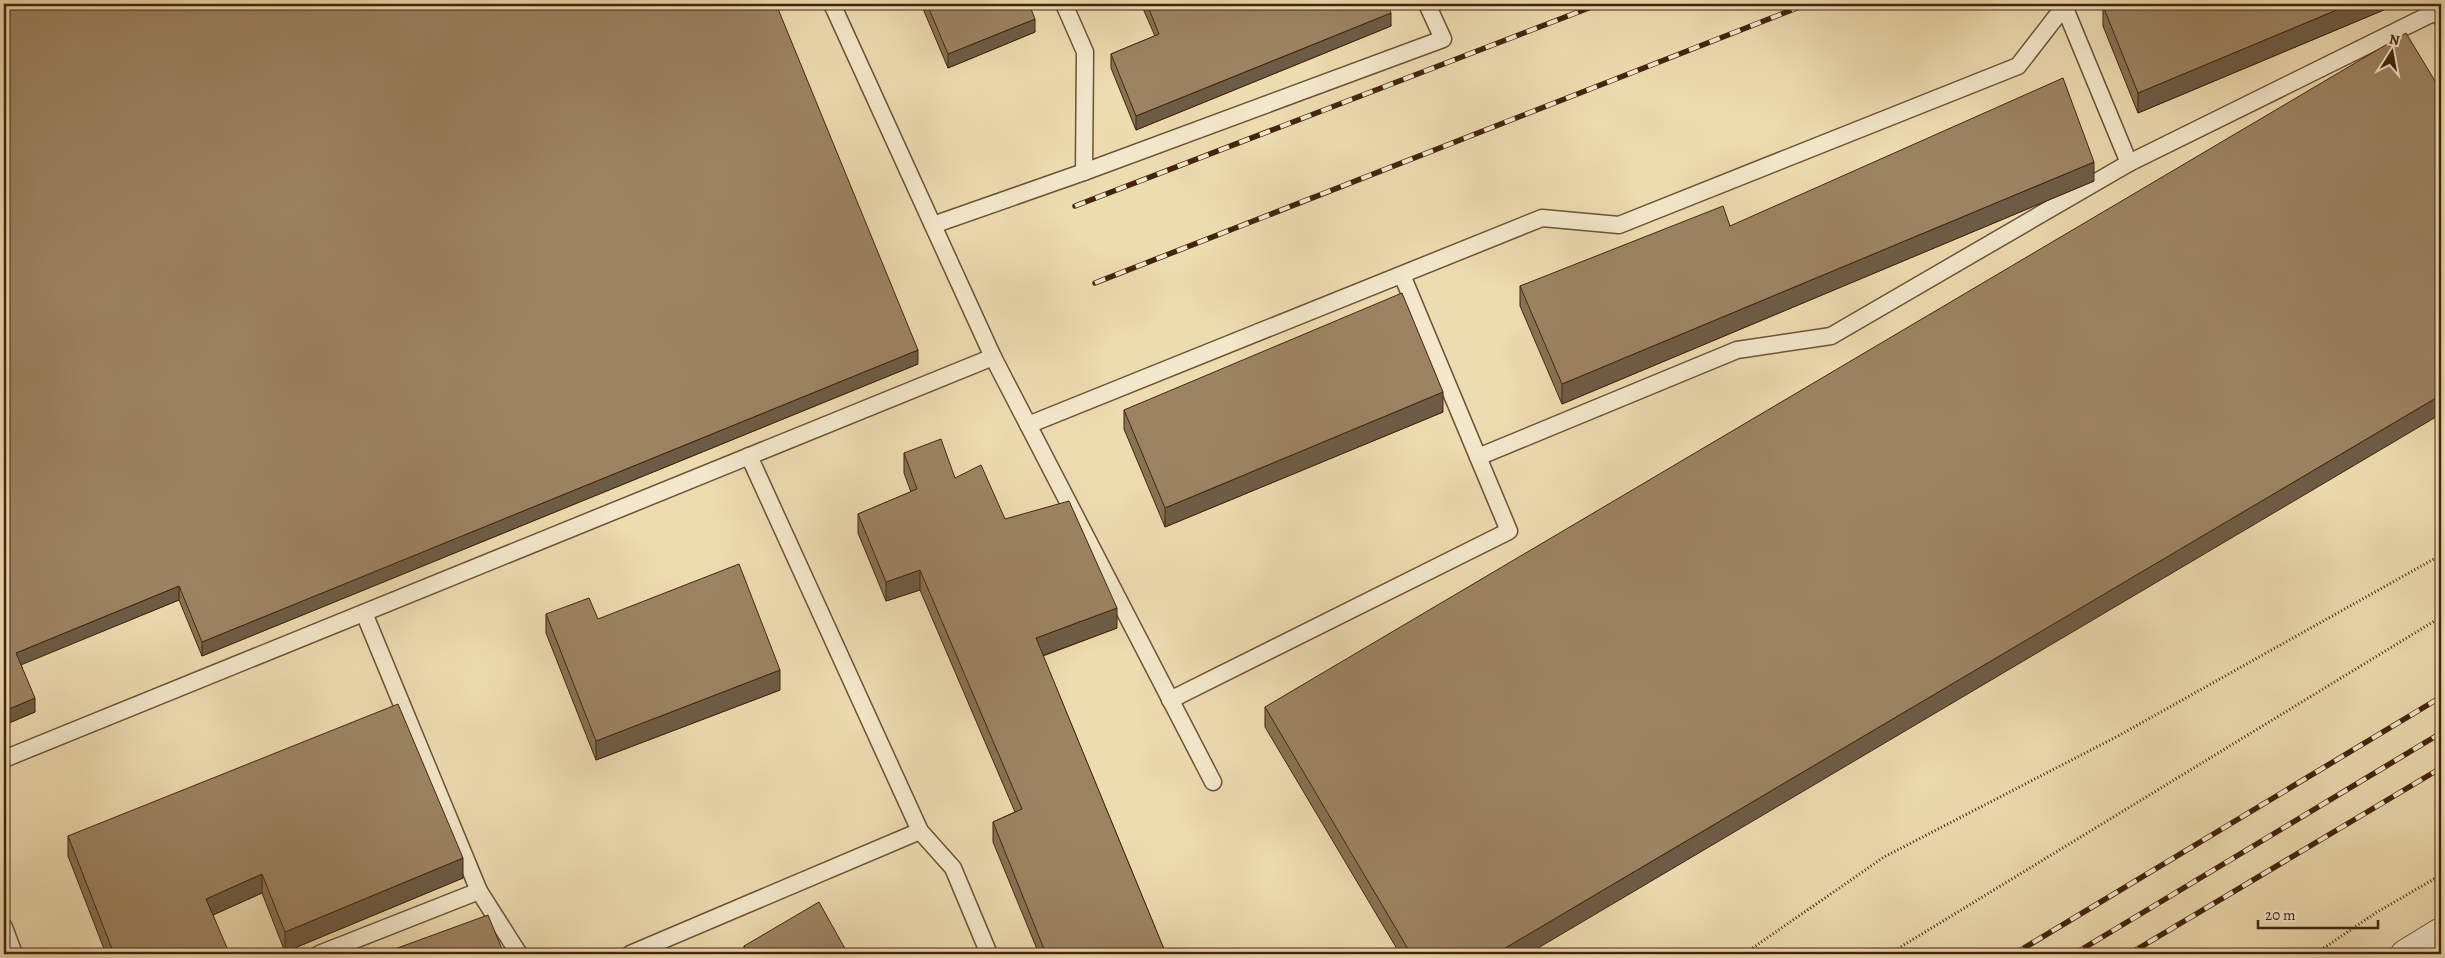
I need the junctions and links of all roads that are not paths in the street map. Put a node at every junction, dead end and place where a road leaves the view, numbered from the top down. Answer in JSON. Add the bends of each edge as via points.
{"nodes":[{"id":1,"x":832,"y":4,"type":"edge"},
{"id":2,"x":1064,"y":4,"type":"edge"},
{"id":3,"x":1427,"y":4,"type":"edge"},
{"id":4,"x":2065,"y":5,"type":"edge"},
{"id":5,"x":2438,"y":11,"type":"edge"},
{"id":6,"x":2129,"y":163,"type":"junction"},
{"id":7,"x":1084,"y":172,"type":"junction"},
{"id":8,"x":933,"y":226,"type":"junction"},
{"id":9,"x":1402,"y":274,"type":"junction"},
{"id":10,"x":993,"y":357,"type":"junction"},
{"id":11,"x":1028,"y":425,"type":"junction"},
{"id":12,"x":749,"y":456,"type":"junction"},
{"id":13,"x":1478,"y":458,"type":"junction"},
{"id":14,"x":364,"y":613,"type":"junction"},
{"id":15,"x":1170,"y":700,"type":"junction"},
{"id":16,"x":4,"y":759,"type":"edge"},
{"id":17,"x":1213,"y":782,"type":"dead end"},
{"id":18,"x":920,"y":831,"type":"junction"},
{"id":19,"x":479,"y":891,"type":"junction"},
{"id":20,"x":4,"y":928,"type":"edge"},
{"id":21,"x":2441,"y":932,"type":"edge"},
{"id":22,"x":14,"y":954,"type":"edge"},
{"id":23,"x":319,"y":954,"type":"edge"},
{"id":24,"x":520,"y":954,"type":"edge"},
{"id":25,"x":630,"y":954,"type":"edge"},
{"id":26,"x":989,"y":954,"type":"edge"},
{"id":27,"x":2405,"y":954,"type":"edge"}],
"edges":[{"from":1,"to":8,"type":"lane"},
{"from":2,"to":7,"type":"lane","via":[[1085,52]]},
{"from":3,"to":7,"type":"lane","via":[[1443,39]]},
{"from":4,"to":6,"type":"lane"},
{"from":4,"to":9,"type":"lane","via":[[2018,66],[1619,225],[1542,218]]},
{"from":5,"to":6,"type":"lane"},
{"from":6,"to":13,"type":"lane","via":[[1831,336],[1737,350]]},
{"from":7,"to":8,"type":"lane"},
{"from":8,"to":10,"type":"lane"},
{"from":9,"to":11,"type":"lane"},
{"from":9,"to":13,"type":"lane"},
{"from":10,"to":11,"type":"lane"},
{"from":10,"to":12,"type":"lane"},
{"from":11,"to":15,"type":"lane"},
{"from":12,"to":14,"type":"lane"},
{"from":12,"to":18,"type":"lane"},
{"from":13,"to":15,"type":"lane","via":[[1509,531]]},
{"from":14,"to":16,"type":"lane"},
{"from":14,"to":19,"type":"lane"},
{"from":15,"to":17,"type":"lane"},
{"from":18,"to":25,"type":"lane"},
{"from":18,"to":26,"type":"lane","via":[[953,868]]},
{"from":19,"to":23,"type":"lane"},
{"from":19,"to":24,"type":"lane"},
{"from":20,"to":22,"type":"lane"},
{"from":21,"to":27,"type":"street"}]}
